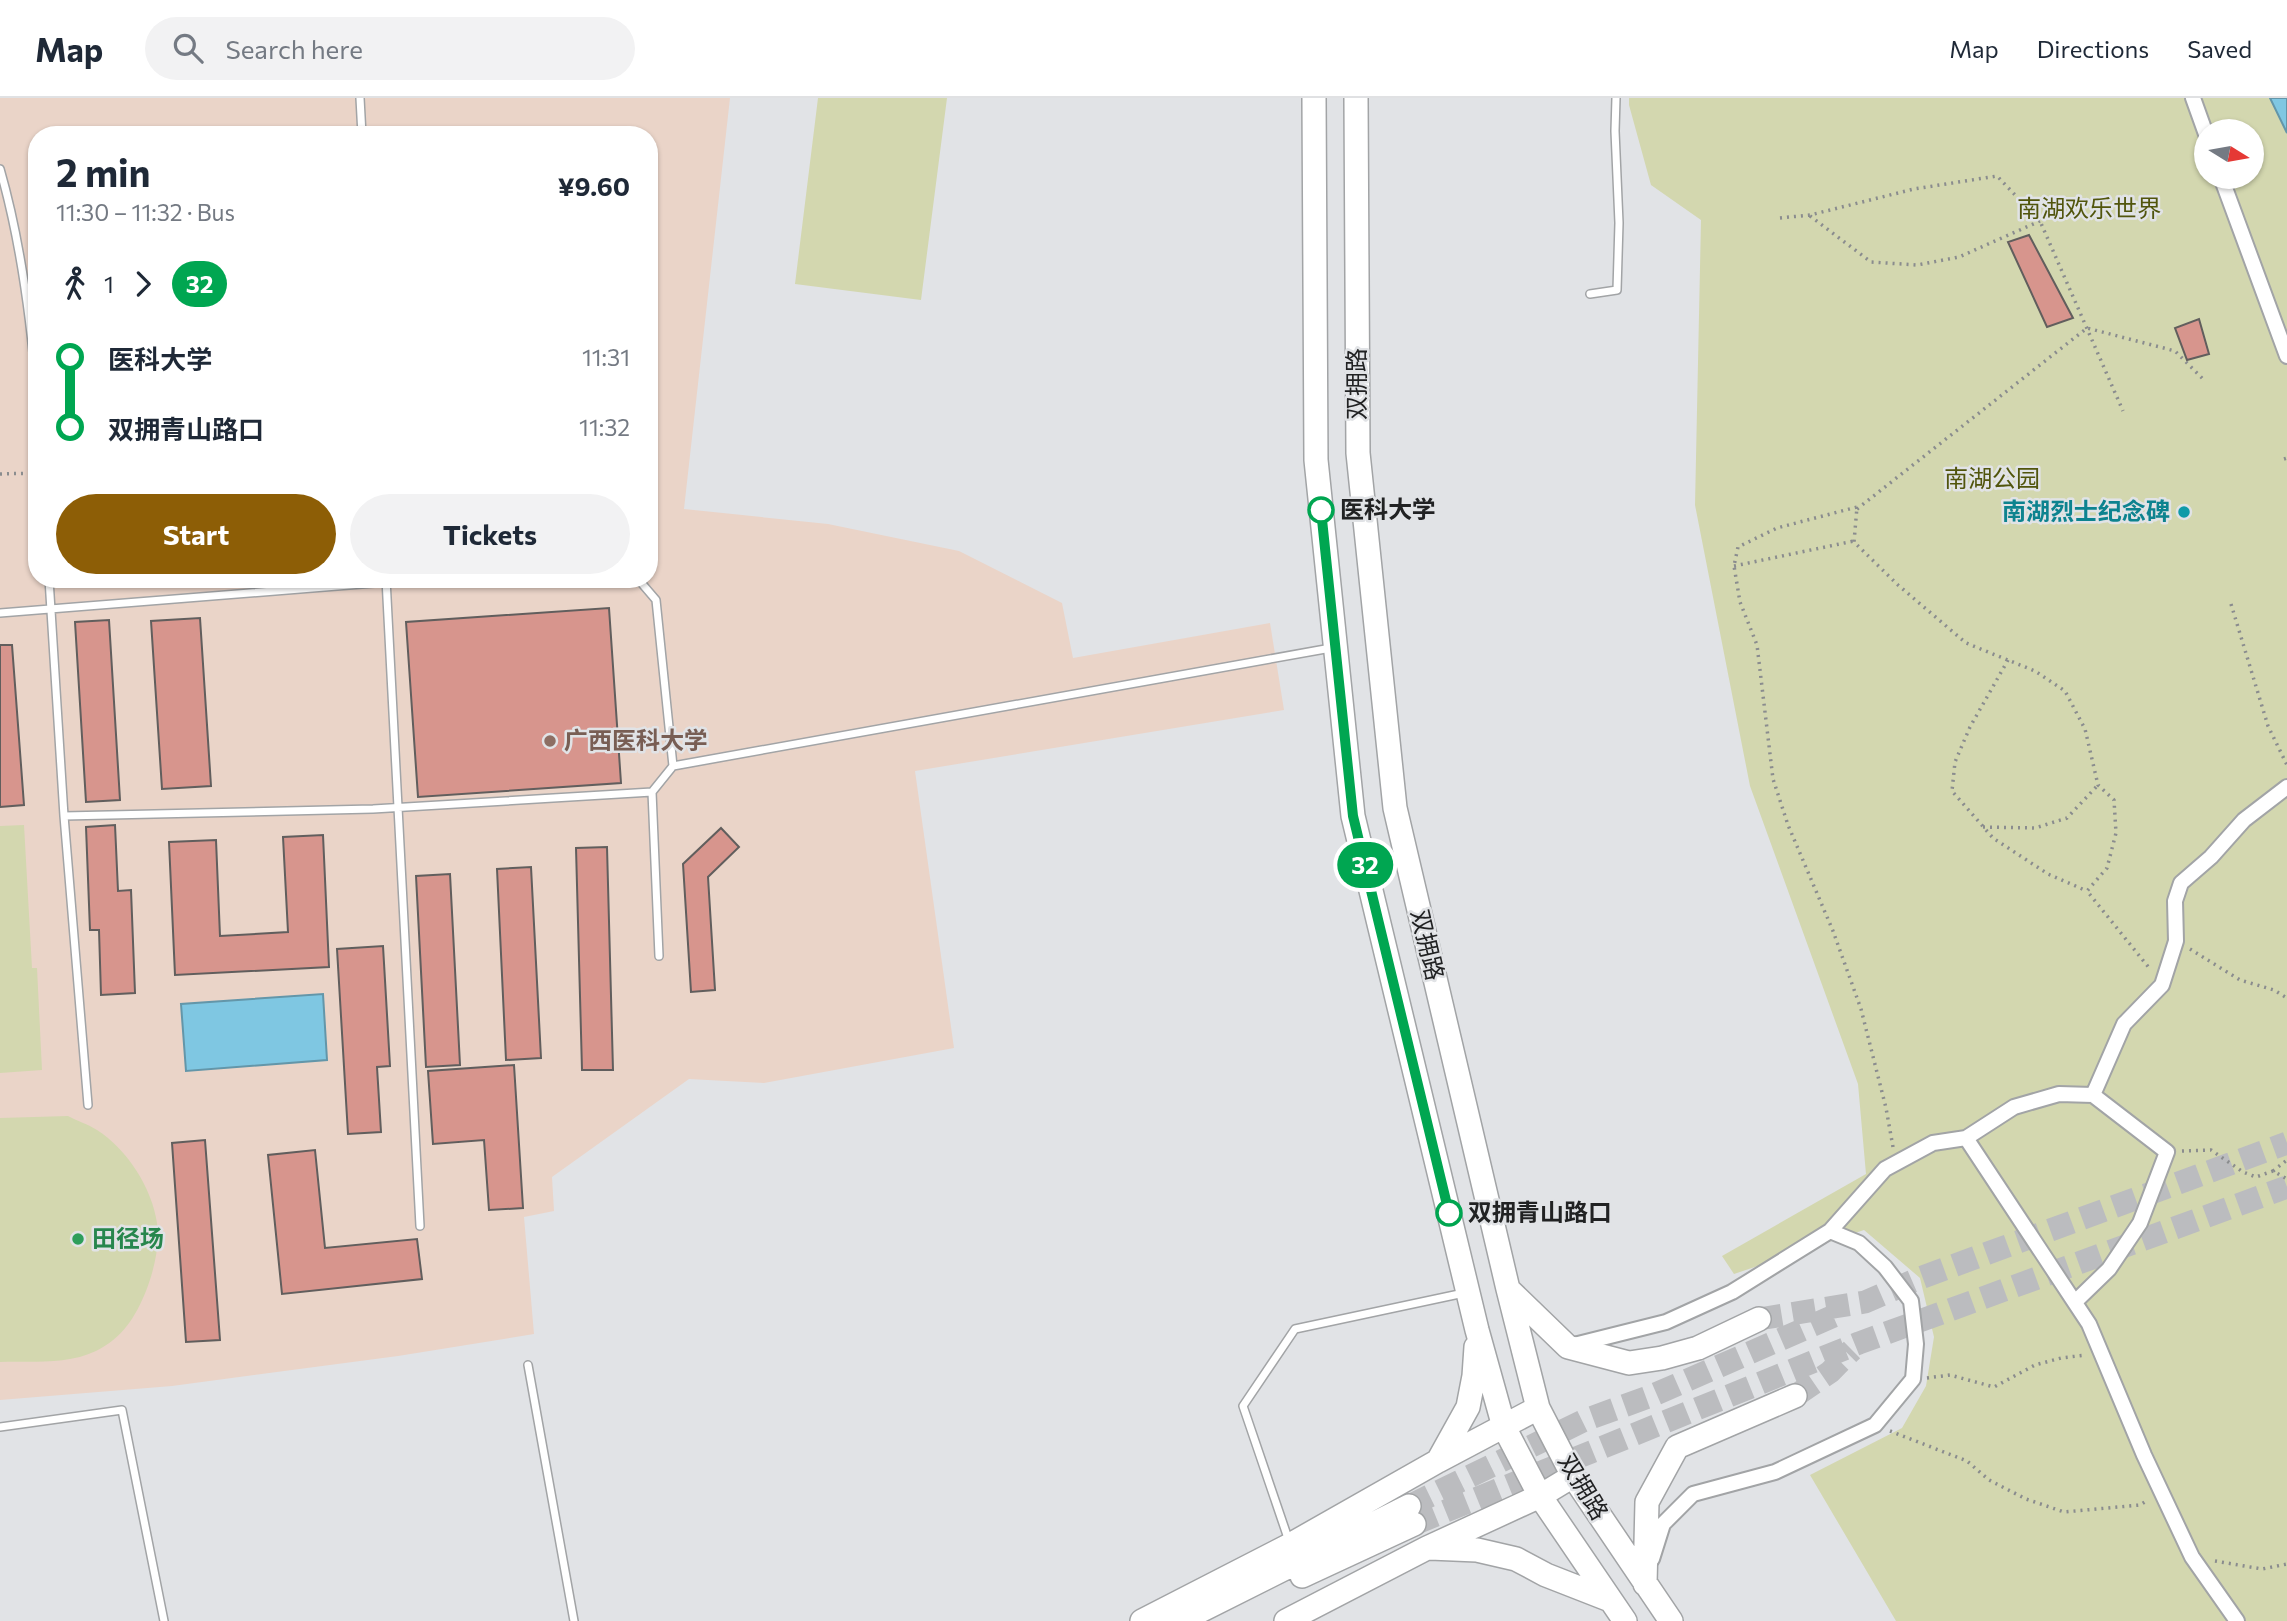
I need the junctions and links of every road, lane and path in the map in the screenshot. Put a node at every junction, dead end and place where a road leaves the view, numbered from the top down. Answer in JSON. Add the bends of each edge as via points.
{"nodes":[{"id":1,"x":360,"y":98,"type":"edge"},
{"id":2,"x":1314,"y":98,"type":"edge"},
{"id":3,"x":1356,"y":98,"type":"edge"},
{"id":4,"x":1616,"y":98,"type":"edge"},
{"id":5,"x":2193,"y":98,"type":"edge"},
{"id":6,"x":2201,"y":119,"type":"edge"},
{"id":7,"x":362,"y":126,"type":"edge"},
{"id":8,"x":0,"y":169,"type":"edge"},
{"id":9,"x":2225,"y":189,"type":"edge"},
{"id":10,"x":1810,"y":215,"type":"junction"},
{"id":11,"x":1780,"y":218,"type":"dead end"},
{"id":12,"x":2040,"y":221,"type":"junction"},
{"id":13,"x":1590,"y":294,"type":"dead end"},
{"id":14,"x":28,"y":309,"type":"edge"},
{"id":15,"x":2087,"y":328,"type":"junction"},
{"id":16,"x":2287,"y":356,"type":"edge"},
{"id":17,"x":2204,"y":380,"type":"dead end"},
{"id":18,"x":2123,"y":411,"type":"dead end"},
{"id":19,"x":28,"y":473,"type":"edge"},
{"id":20,"x":0,"y":474,"type":"edge"},
{"id":21,"x":1857,"y":507,"type":"junction"},
{"id":22,"x":1854,"y":542,"type":"junction"},
{"id":23,"x":1734,"y":566,"type":"junction"},
{"id":24,"x":50,"y":588,"type":"edge"},
{"id":25,"x":299,"y":588,"type":"edge"},
{"id":26,"x":386,"y":588,"type":"edge"},
{"id":27,"x":646,"y":588,"type":"edge"},
{"id":28,"x":2231,"y":604,"type":"dead end"},
{"id":29,"x":51,"y":608,"type":"junction"},
{"id":30,"x":0,"y":613,"type":"edge"},
{"id":31,"x":1335,"y":647,"type":"junction"},
{"id":32,"x":2008,"y":660,"type":"junction"},
{"id":33,"x":2287,"y":765,"type":"edge"},
{"id":34,"x":673,"y":766,"type":"junction"},
{"id":35,"x":2098,"y":785,"type":"junction"},
{"id":36,"x":2287,"y":787,"type":"edge"},
{"id":37,"x":652,"y":792,"type":"junction"},
{"id":38,"x":398,"y":807,"type":"junction"},
{"id":39,"x":64,"y":816,"type":"junction"},
{"id":40,"x":1983,"y":827,"type":"junction"},
{"id":41,"x":2087,"y":891,"type":"junction"},
{"id":42,"x":2176,"y":941,"type":"junction"},
{"id":43,"x":659,"y":956,"type":"dead end"},
{"id":44,"x":2162,"y":985,"type":"junction"},
{"id":45,"x":2287,"y":998,"type":"edge"},
{"id":46,"x":2093,"y":1095,"type":"junction"},
{"id":47,"x":88,"y":1105,"type":"dead end"},
{"id":48,"x":1966,"y":1138,"type":"junction"},
{"id":49,"x":2167,"y":1152,"type":"junction"},
{"id":50,"x":2287,"y":1160,"type":"edge"},
{"id":51,"x":1895,"y":1163,"type":"junction"},
{"id":52,"x":2273,"y":1171,"type":"junction"},
{"id":53,"x":2287,"y":1180,"type":"edge"},
{"id":54,"x":420,"y":1226,"type":"dead end"},
{"id":55,"x":1830,"y":1231,"type":"junction"},
{"id":56,"x":1508,"y":1289,"type":"junction"},
{"id":57,"x":1468,"y":1292,"type":"junction"},
{"id":58,"x":2075,"y":1302,"type":"junction"},
{"id":59,"x":1759,"y":1319,"type":"tunnel mouth"},
{"id":60,"x":1477,"y":1330,"type":"junction"},
{"id":61,"x":1568,"y":1347,"type":"junction"},
{"id":62,"x":2102,"y":1354,"type":"junction"},
{"id":63,"x":528,"y":1364,"type":"dead end"},
{"id":64,"x":1913,"y":1379,"type":"junction"},
{"id":65,"x":1795,"y":1396,"type":"tunnel mouth"},
{"id":66,"x":1538,"y":1408,"type":"junction"},
{"id":67,"x":1875,"y":1425,"type":"junction"},
{"id":68,"x":0,"y":1427,"type":"edge"},
{"id":69,"x":1504,"y":1427,"type":"junction"},
{"id":70,"x":1438,"y":1461,"type":"junction"},
{"id":71,"x":1573,"y":1476,"type":"junction"},
{"id":72,"x":2162,"y":1493,"type":"junction"},
{"id":73,"x":1540,"y":1496,"type":"junction"},
{"id":74,"x":1290,"y":1545,"type":"junction"},
{"id":75,"x":1427,"y":1548,"type":"junction"},
{"id":76,"x":2192,"y":1557,"type":"junction"},
{"id":77,"x":2287,"y":1564,"type":"edge"},
{"id":78,"x":1644,"y":1584,"type":"junction"},
{"id":79,"x":1611,"y":1600,"type":"junction"},
{"id":80,"x":164,"y":1621,"type":"edge"},
{"id":81,"x":574,"y":1621,"type":"edge"},
{"id":82,"x":1142,"y":1621,"type":"edge"},
{"id":83,"x":1180,"y":1621,"type":"edge"},
{"id":84,"x":1211,"y":1621,"type":"edge"},
{"id":85,"x":1286,"y":1621,"type":"edge"},
{"id":86,"x":1625,"y":1621,"type":"edge"},
{"id":87,"x":1671,"y":1621,"type":"edge"},
{"id":88,"x":2236,"y":1621,"type":"edge"}],
"edges":[{"from":1,"to":7,"type":"lane"},
{"from":2,"to":31,"type":"main road","name":"双拥路","via":[[1316,460]]},
{"from":3,"to":56,"type":"main road","name":"双拥路","via":[[1358,453],[1395,808]]},
{"from":4,"to":13,"type":"lane","via":[[1617,290]]},
{"from":5,"to":6,"type":"street"},
{"from":8,"to":14,"type":"lane","via":[[14,218]]},
{"from":9,"to":16,"type":"street"},
{"from":10,"to":11,"type":"path"},
{"from":10,"to":12,"type":"path","via":[[1914,189],[1997,176]]},
{"from":10,"to":12,"type":"path","via":[[1871,262],[1917,265],[1959,257]]},
{"from":12,"to":15,"type":"path"},
{"from":15,"to":17,"type":"path","via":[[2175,351]]},
{"from":15,"to":18,"type":"path"},
{"from":15,"to":21,"type":"path"},
{"from":19,"to":20,"type":"path"},
{"from":21,"to":22,"type":"path"},
{"from":21,"to":23,"type":"path","via":[[1777,528],[1738,547]]},
{"from":22,"to":23,"type":"path"},
{"from":22,"to":32,"type":"path","via":[[1966,643]]},
{"from":23,"to":51,"type":"path","via":[[1757,645],[1773,779],[1861,1009]]},
{"from":24,"to":29,"type":"lane"},
{"from":25,"to":29,"type":"lane"},
{"from":26,"to":38,"type":"lane"},
{"from":27,"to":34,"type":"lane","via":[[656,600]]},
{"from":28,"to":33,"type":"path","via":[[2268,726]]},
{"from":29,"to":30,"type":"lane"},
{"from":29,"to":39,"type":"lane"},
{"from":31,"to":34,"type":"lane"},
{"from":31,"to":57,"type":"main road","name":"双拥路","via":[[1353,816]]},
{"from":32,"to":35,"type":"path","via":[[2065,691],[2085,729]]},
{"from":32,"to":40,"type":"path","via":[[1955,762],[1952,791]]},
{"from":34,"to":37,"type":"lane"},
{"from":35,"to":40,"type":"path","via":[[2067,818],[2035,828]]},
{"from":35,"to":41,"type":"path","via":[[2113,800],[2116,833],[2107,868]]},
{"from":36,"to":42,"type":"street","via":[[2244,820],[2181,883],[2175,901]]},
{"from":37,"to":38,"type":"lane"},
{"from":37,"to":43,"type":"lane"},
{"from":38,"to":39,"type":"lane"},
{"from":38,"to":54,"type":"lane"},
{"from":39,"to":47,"type":"lane"},
{"from":40,"to":41,"type":"path","via":[[2048,874]]},
{"from":41,"to":44,"type":"path"},
{"from":42,"to":44,"type":"street"},
{"from":42,"to":45,"type":"path","via":[[2240,980]]},
{"from":44,"to":46,"type":"street","via":[[2124,1024]]},
{"from":46,"to":48,"type":"street","via":[[2059,1094],[2014,1107]]},
{"from":46,"to":49,"type":"street"},
{"from":48,"to":51,"type":"street","via":[[1933,1143]]},
{"from":48,"to":58,"type":"street"},
{"from":49,"to":52,"type":"path","via":[[2211,1150],[2256,1177]]},
{"from":49,"to":58,"type":"street","via":[[2140,1223],[2109,1269]]},
{"from":50,"to":52,"type":"path"},
{"from":51,"to":55,"type":"street"},
{"from":52,"to":53,"type":"path"},
{"from":55,"to":61,"type":"street","via":[[1732,1292],[1666,1322]]},
{"from":55,"to":64,"type":"street","via":[[1859,1243],[1911,1301],[1916,1344]]},
{"from":56,"to":61,"type":"main road"},
{"from":56,"to":66,"type":"main road","name":"双拥路"},
{"from":57,"to":60,"type":"main road","name":"双拥路"},
{"from":57,"to":74,"type":"lane","via":[[1295,1329],[1244,1406]]},
{"from":58,"to":62,"type":"street"},
{"from":59,"to":61,"type":"main road","via":[[1698,1348],[1629,1363]]},
{"from":60,"to":69,"type":"main road","name":"双拥路"},
{"from":60,"to":70,"type":"main road","via":[[1468,1408]]},
{"from":62,"to":64,"type":"path","via":[[2035,1365],[1994,1387],[1950,1376]]},
{"from":62,"to":72,"type":"street"},
{"from":63,"to":81,"type":"lane"},
{"from":64,"to":67,"type":"street"},
{"from":65,"to":78,"type":"main road","via":[[1677,1447],[1647,1502]]},
{"from":66,"to":69,"type":"main road"},
{"from":66,"to":71,"type":"main road","name":"双拥路"},
{"from":67,"to":72,"type":"path","via":[[1967,1461],[1989,1480],[2064,1512],[2140,1505]]},
{"from":67,"to":78,"type":"street","via":[[1775,1472],[1693,1494],[1662,1524]]},
{"from":68,"to":80,"type":"lane","via":[[122,1410]]},
{"from":69,"to":70,"type":"main road"},
{"from":69,"to":73,"type":"main road","name":"双拥路"},
{"from":70,"to":74,"type":"main road"},
{"from":71,"to":73,"type":"main road"},
{"from":71,"to":78,"type":"main road","name":"双拥路"},
{"from":72,"to":76,"type":"street"},
{"from":73,"to":75,"type":"main road"},
{"from":73,"to":79,"type":"main road","name":"双拥路"},
{"from":74,"to":82,"type":"main road"},
{"from":75,"to":79,"type":"main road","via":[[1477,1550],[1516,1559]]},
{"from":75,"to":85,"type":"main road"},
{"from":76,"to":77,"type":"path","via":[[2262,1569]]},
{"from":76,"to":88,"type":"street"},
{"from":78,"to":87,"type":"main road","name":"双拥路"},
{"from":79,"to":86,"type":"main road","name":"双拥路"},
{"from":83,"to":84,"type":"main road","via":[[1411,1515]]}]}
